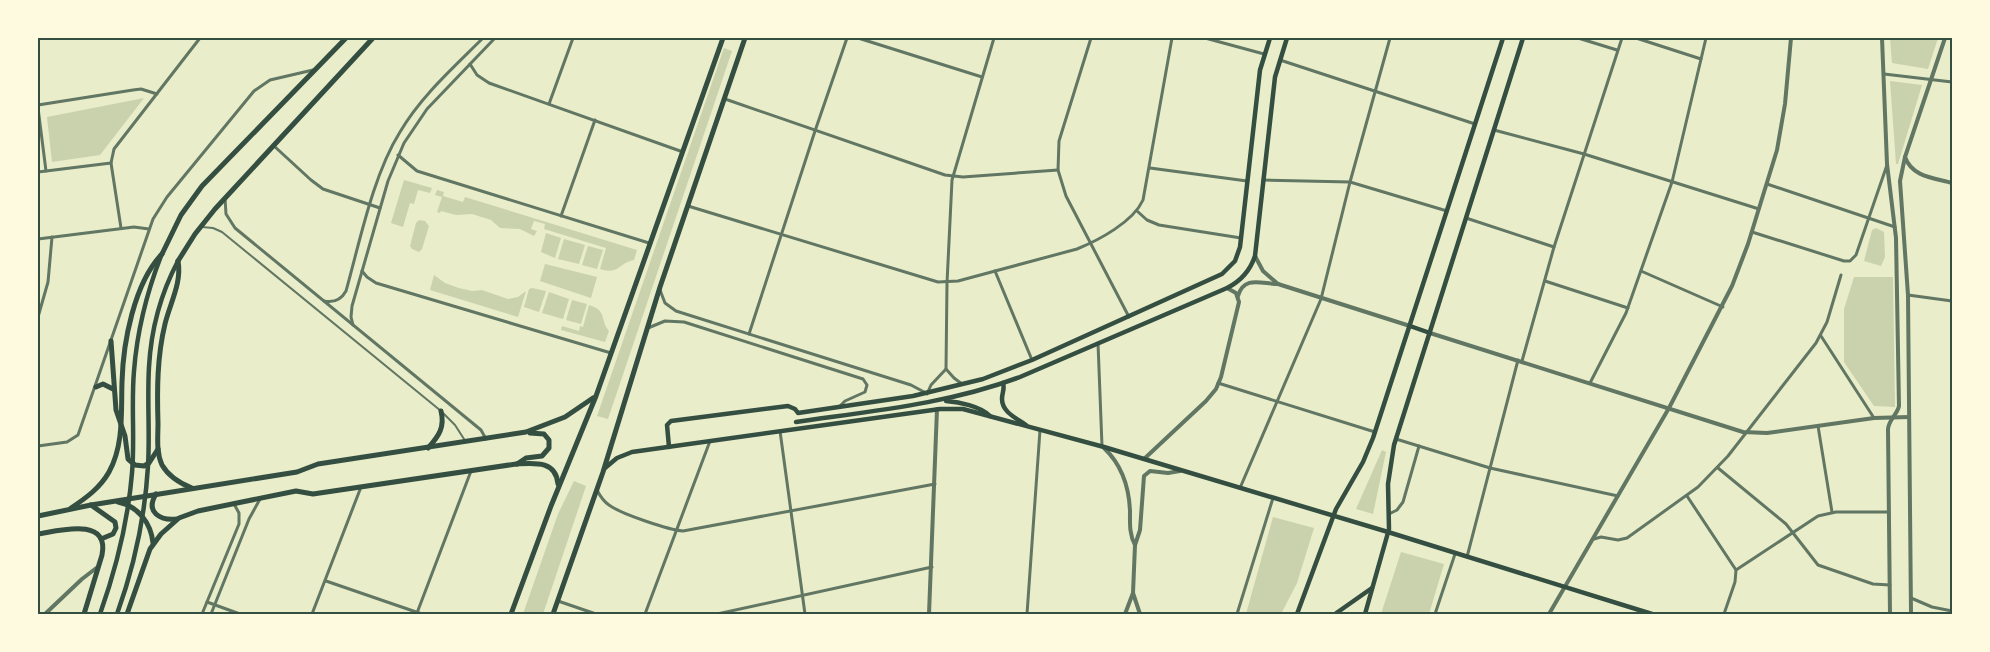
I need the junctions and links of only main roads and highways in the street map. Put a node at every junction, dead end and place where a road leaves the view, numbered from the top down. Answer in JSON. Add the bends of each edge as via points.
{"nodes":[{"id":1,"x":346,"y":38,"type":"edge"},
{"id":2,"x":373,"y":38,"type":"edge"},
{"id":3,"x":723,"y":38,"type":"edge"},
{"id":4,"x":746,"y":38,"type":"edge"},
{"id":5,"x":1270,"y":38,"type":"edge"},
{"id":6,"x":1287,"y":38,"type":"edge"},
{"id":7,"x":1503,"y":38,"type":"edge"},
{"id":8,"x":1523,"y":38,"type":"edge"},
{"id":9,"x":162,"y":254,"type":"junction"},
{"id":10,"x":178,"y":261,"type":"junction"},
{"id":11,"x":1410,"y":326,"type":"junction"},
{"id":12,"x":1430,"y":332,"type":"junction"},
{"id":13,"x":111,"y":341,"type":"road end"},
{"id":14,"x":1003,"y":383,"type":"junction"},
{"id":15,"x":96,"y":387,"type":"road end"},
{"id":16,"x":113,"y":389,"type":"junction"},
{"id":17,"x":596,"y":396,"type":"junction"},
{"id":18,"x":942,"y":400,"type":"junction"},
{"id":19,"x":441,"y":411,"type":"road end"},
{"id":20,"x":991,"y":417,"type":"junction"},
{"id":21,"x":796,"y":422,"type":"dead end"},
{"id":22,"x":121,"y":425,"type":"junction"},
{"id":23,"x":1028,"y":426,"type":"junction"},
{"id":24,"x":526,"y":432,"type":"junction"},
{"id":25,"x":669,"y":447,"type":"junction"},
{"id":26,"x":428,"y":448,"type":"junction"},
{"id":27,"x":158,"y":450,"type":"junction"},
{"id":28,"x":516,"y":464,"type":"junction"},
{"id":29,"x":603,"y":472,"type":"junction"},
{"id":30,"x":558,"y":486,"type":"junction"},
{"id":31,"x":192,"y":488,"type":"junction"},
{"id":32,"x":156,"y":494,"type":"junction"},
{"id":33,"x":115,"y":501,"type":"junction"},
{"id":34,"x":91,"y":505,"type":"junction"},
{"id":35,"x":69,"y":510,"type":"junction"},
{"id":36,"x":38,"y":516,"type":"edge"},
{"id":37,"x":1334,"y":516,"type":"junction"},
{"id":38,"x":179,"y":518,"type":"junction"},
{"id":39,"x":1388,"y":532,"type":"junction"},
{"id":40,"x":38,"y":534,"type":"edge"},
{"id":41,"x":101,"y":539,"type":"junction"},
{"id":42,"x":153,"y":544,"type":"junction"},
{"id":43,"x":1373,"y":587,"type":"junction"},
{"id":44,"x":1640,"y":613,"type":"edge"},
{"id":45,"x":84,"y":614,"type":"edge"},
{"id":46,"x":100,"y":614,"type":"edge"},
{"id":47,"x":117,"y":614,"type":"edge"},
{"id":48,"x":126,"y":614,"type":"edge"},
{"id":49,"x":511,"y":614,"type":"edge"},
{"id":50,"x":553,"y":614,"type":"edge"},
{"id":51,"x":1297,"y":614,"type":"edge"},
{"id":52,"x":1335,"y":614,"type":"edge"},
{"id":53,"x":1365,"y":614,"type":"edge"},
{"id":54,"x":1652,"y":614,"type":"edge"}],
"edges":[{"from":1,"to":9,"type":"main road","via":[[198,192],[178,221]]},
{"from":2,"to":10,"type":"main road","via":[[226,198]]},
{"from":3,"to":17,"type":"main road"},
{"from":4,"to":29,"type":"main road","via":[[660,287]]},
{"from":5,"to":25,"type":"main road","via":[[1260,70],[1241,238],[1235,261],[1222,274],[1032,360],[965,385],[927,394],[798,413],[788,406],[671,421],[667,425]]},
{"from":6,"to":14,"type":"main road","via":[[1275,78],[1255,256],[1244,275],[1227,288]]},
{"from":7,"to":11,"type":"main road"},
{"from":8,"to":12,"type":"main road"},
{"from":9,"to":22,"type":"main road","via":[[148,273],[131,321],[124,360]]},
{"from":9,"to":46,"type":"main road","via":[[141,323],[135,358],[133,458],[128,508]]},
{"from":10,"to":27,"type":"main road","via":[[178,282],[165,322],[158,363]]},
{"from":10,"to":47,"type":"main road","via":[[156,319],[150,358],[146,497],[133,563]]},
{"from":11,"to":12,"type":"main road"},
{"from":11,"to":37,"type":"main road","via":[[1375,432]]},
{"from":12,"to":39,"type":"main road","via":[[1396,439],[1389,477]]},
{"from":13,"to":16,"type":"main road"},
{"from":14,"to":18,"type":"main road"},
{"from":14,"to":23,"type":"main road","via":[[1004,408]]},
{"from":15,"to":16,"type":"main road","via":[[106,385]]},
{"from":16,"to":22,"type":"main road"},
{"from":17,"to":24,"type":"main road","via":[[565,417]]},
{"from":17,"to":30,"type":"main road"},
{"from":18,"to":20,"type":"main road","via":[[962,403]]},
{"from":18,"to":21,"type":"main road"},
{"from":19,"to":26,"type":"main road","via":[[441,430]]},
{"from":20,"to":23,"type":"main road"},
{"from":20,"to":25,"type":"main road","via":[[957,408],[937,409]]},
{"from":22,"to":27,"type":"main road","via":[[127,456],[132,464],[147,465]]},
{"from":22,"to":35,"type":"main road","via":[[117,452],[106,476],[94,492]]},
{"from":23,"to":37,"type":"main road"},
{"from":24,"to":26,"type":"main road"},
{"from":24,"to":28,"type":"main road","via":[[544,434],[549,440],[549,448],[542,456],[526,458]]},
{"from":25,"to":29,"type":"main road","via":[[625,454],[611,462]]},
{"from":26,"to":31,"type":"main road","via":[[318,464],[297,472]]},
{"from":27,"to":31,"type":"main road","via":[[166,472]]},
{"from":28,"to":30,"type":"main road","via":[[548,466],[557,476]]},
{"from":28,"to":38,"type":"main road","via":[[313,494],[296,491],[198,511]]},
{"from":29,"to":50,"type":"main road"},
{"from":30,"to":49,"type":"main road"},
{"from":31,"to":32,"type":"main road"},
{"from":32,"to":33,"type":"main road"},
{"from":32,"to":38,"type":"main road","via":[[153,506],[157,515],[166,519]]},
{"from":33,"to":34,"type":"main road"},
{"from":33,"to":42,"type":"main road","via":[[128,505],[143,516]]},
{"from":34,"to":35,"type":"main road"},
{"from":34,"to":41,"type":"main road","via":[[115,522],[114,534]]},
{"from":35,"to":36,"type":"main road"},
{"from":37,"to":39,"type":"main road"},
{"from":37,"to":51,"type":"main road"},
{"from":38,"to":42,"type":"main road"},
{"from":39,"to":43,"type":"main road"},
{"from":39,"to":44,"type":"main road"},
{"from":40,"to":41,"type":"main road","via":[[85,528]]},
{"from":41,"to":45,"type":"main road","via":[[104,548]]},
{"from":42,"to":48,"type":"main road"},
{"from":43,"to":52,"type":"main road"},
{"from":43,"to":53,"type":"main road"},
{"from":44,"to":54,"type":"main road"}]}
